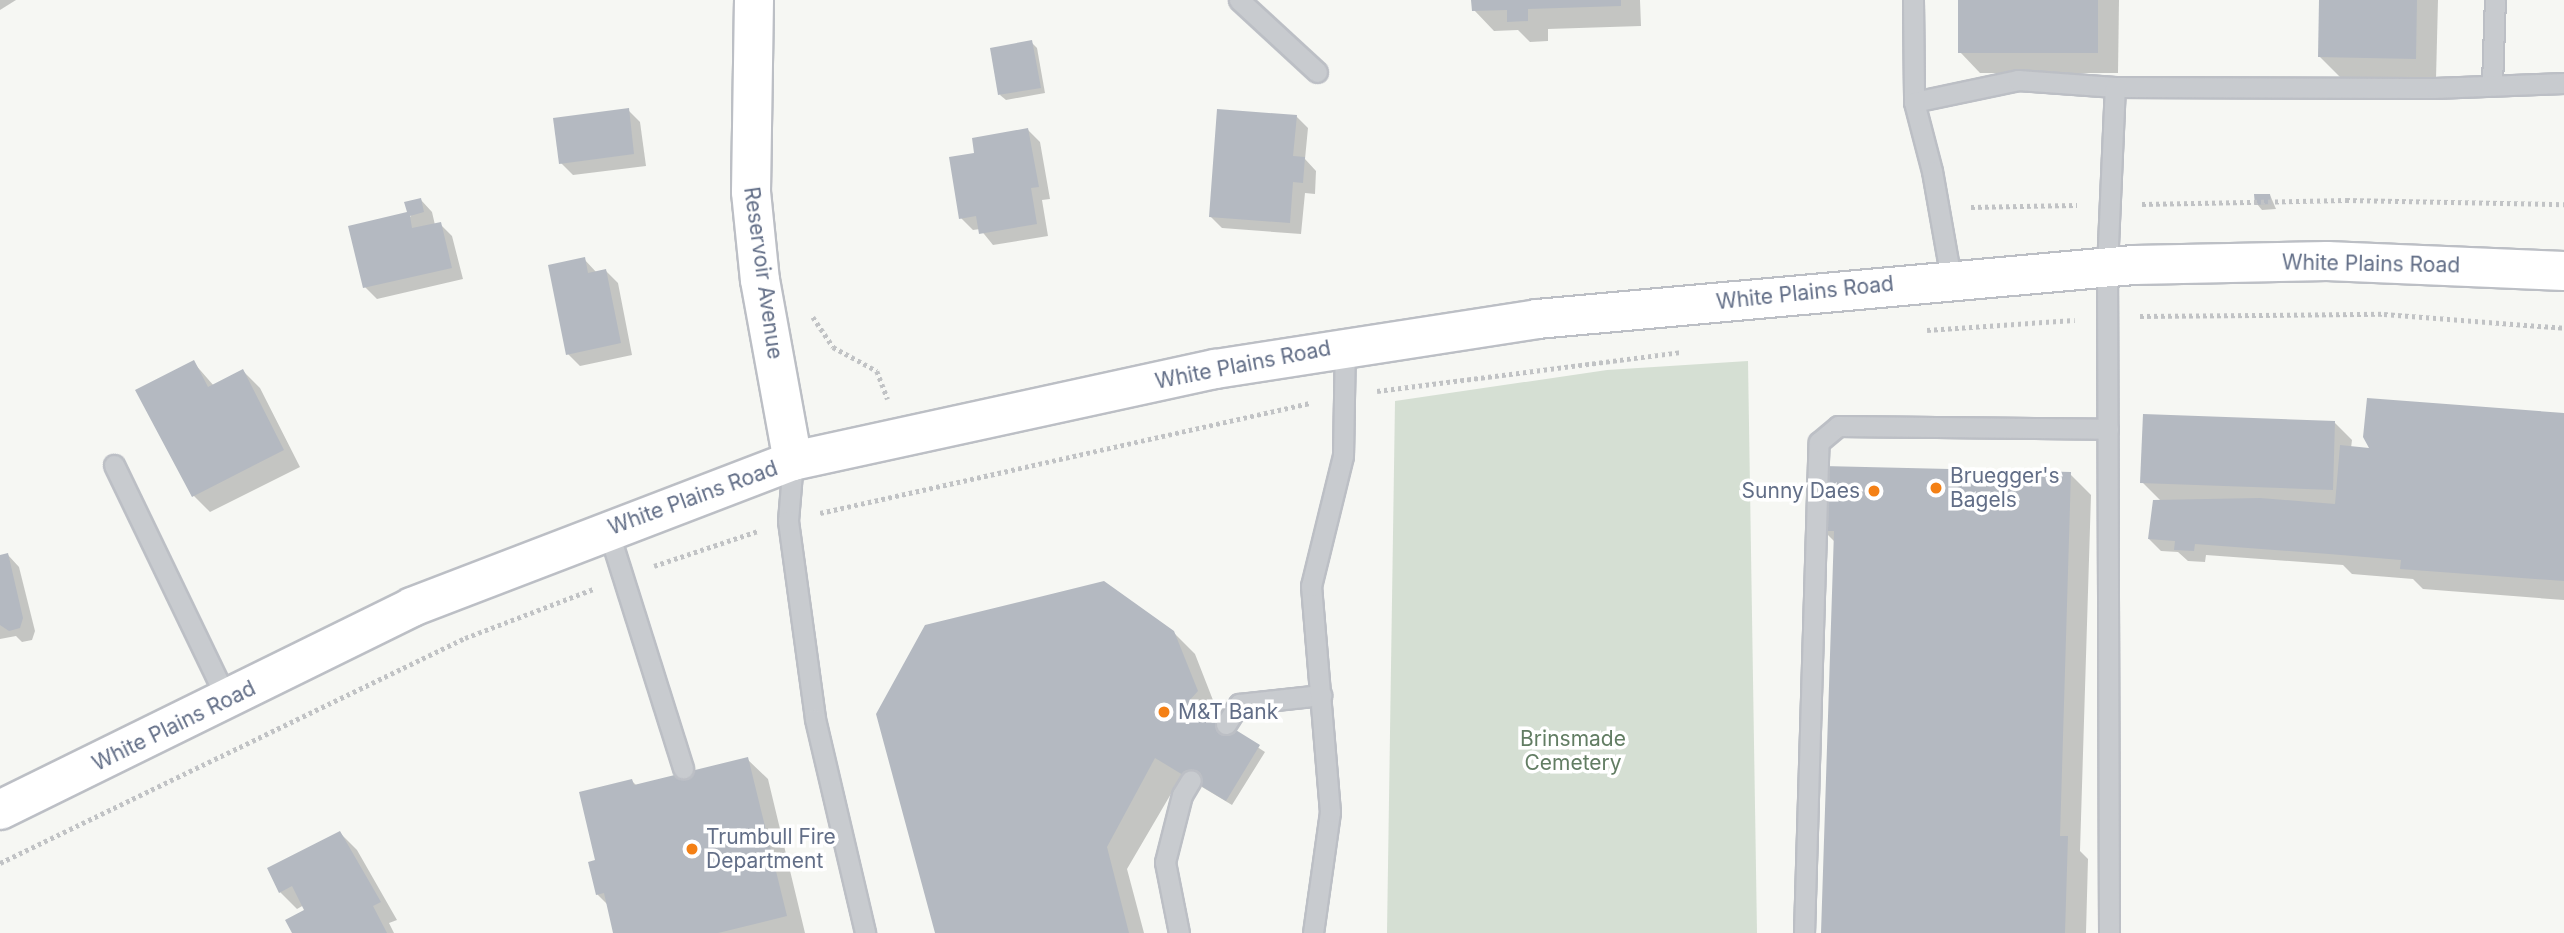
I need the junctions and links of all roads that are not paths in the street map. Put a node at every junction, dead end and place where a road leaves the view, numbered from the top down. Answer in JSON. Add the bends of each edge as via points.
{"nodes":[{"id":1,"x":754,"y":0,"type":"edge"},
{"id":2,"x":1239,"y":0,"type":"edge"},
{"id":3,"x":1913,"y":0,"type":"edge"},
{"id":4,"x":2495,"y":0,"type":"edge"},
{"id":5,"x":1317,"y":72,"type":"dead end"},
{"id":6,"x":2492,"y":83,"type":"junction"},
{"id":7,"x":2564,"y":83,"type":"edge"},
{"id":8,"x":2115,"y":87,"type":"junction"},
{"id":9,"x":1914,"y":102,"type":"junction"},
{"id":10,"x":2107,"y":268,"type":"junction"},
{"id":11,"x":2564,"y":271,"type":"edge"},
{"id":12,"x":1951,"y":279,"type":"junction"},
{"id":13,"x":1345,"y":346,"type":"junction"},
{"id":14,"x":2108,"y":429,"type":"junction"},
{"id":15,"x":793,"y":461,"type":"junction"},
{"id":16,"x":114,"y":465,"type":"dead end"},
{"id":17,"x":608,"y":530,"type":"junction"},
{"id":18,"x":1322,"y":695,"type":"junction"},
{"id":19,"x":227,"y":700,"type":"junction"},
{"id":20,"x":1226,"y":724,"type":"dead end"},
{"id":21,"x":683,"y":768,"type":"dead end"},
{"id":22,"x":1191,"y":780,"type":"dead end"},
{"id":23,"x":0,"y":810,"type":"edge"},
{"id":24,"x":865,"y":933,"type":"edge"},
{"id":25,"x":1179,"y":933,"type":"edge"},
{"id":26,"x":1313,"y":933,"type":"edge"},
{"id":27,"x":1804,"y":933,"type":"edge"},
{"id":28,"x":2109,"y":933,"type":"edge"}],
"edges":[{"from":1,"to":15,"type":"main road","name":"Reservoir Avenue","via":[[751,192],[760,280]]},
{"from":2,"to":5,"type":"lane"},
{"from":3,"to":9,"type":"lane"},
{"from":4,"to":6,"type":"lane"},
{"from":6,"to":7,"type":"lane"},
{"from":6,"to":8,"type":"lane","via":[[2434,88]]},
{"from":8,"to":9,"type":"lane","via":[[2018,80]]},
{"from":8,"to":10,"type":"lane"},
{"from":9,"to":12,"type":"lane"},
{"from":10,"to":11,"type":"main road","name":"White Plains Road","via":[[2326,261]]},
{"from":10,"to":12,"type":"main road","name":"White Plains Road"},
{"from":10,"to":14,"type":"lane"},
{"from":12,"to":13,"type":"main road","name":"White Plains Road","via":[[1537,319]]},
{"from":13,"to":15,"type":"main road","name":"White Plains Road","via":[[1215,369]]},
{"from":13,"to":18,"type":"lane","via":[[1343,456],[1311,586]]},
{"from":14,"to":27,"type":"lane","via":[[1838,426],[1819,442]]},
{"from":14,"to":28,"type":"lane"},
{"from":15,"to":17,"type":"main road","name":"White Plains Road"},
{"from":15,"to":24,"type":"lane","via":[[788,521],[815,719]]},
{"from":16,"to":19,"type":"lane"},
{"from":17,"to":19,"type":"main road","name":"White Plains Road","via":[[412,607]]},
{"from":17,"to":21,"type":"lane"},
{"from":18,"to":20,"type":"lane","via":[[1239,704]]},
{"from":18,"to":26,"type":"lane","via":[[1330,811]]},
{"from":19,"to":23,"type":"main road","name":"White Plains Road"},
{"from":22,"to":25,"type":"lane","via":[[1182,795],[1166,862]]}]}
